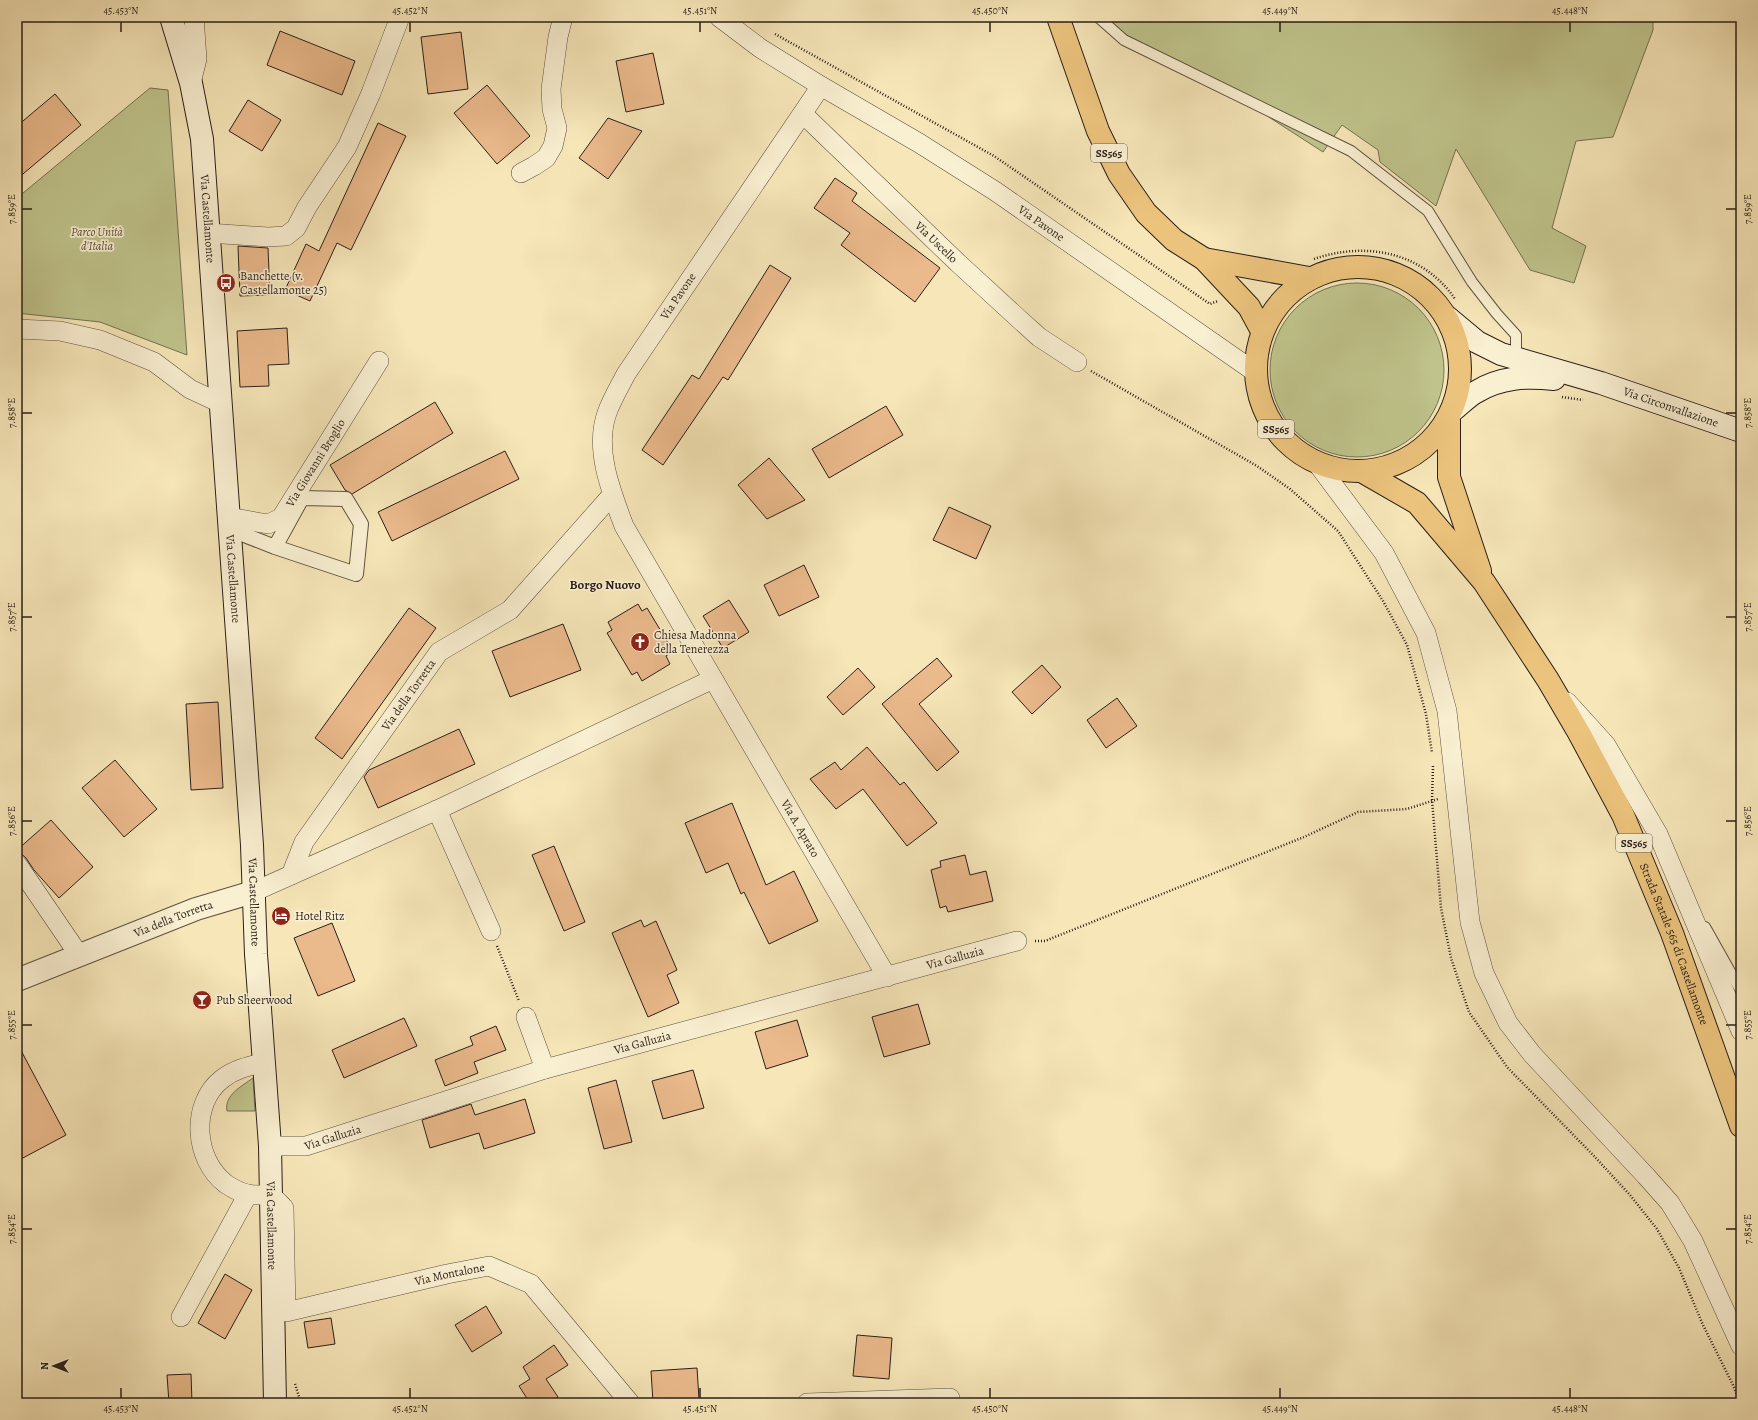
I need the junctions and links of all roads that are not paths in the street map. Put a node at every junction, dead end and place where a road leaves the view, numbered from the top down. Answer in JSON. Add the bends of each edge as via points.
{"nodes":[{"id":1,"x":171,"y":17,"type":"edge"},
{"id":2,"x":194,"y":17,"type":"edge"},
{"id":3,"x":400,"y":17,"type":"edge"},
{"id":4,"x":563,"y":17,"type":"edge"},
{"id":5,"x":719,"y":17,"type":"edge"},
{"id":6,"x":1058,"y":17,"type":"edge"},
{"id":7,"x":1098,"y":17,"type":"edge"},
{"id":8,"x":191,"y":83,"type":"junction"},
{"id":9,"x":821,"y":86,"type":"junction"},
{"id":10,"x":803,"y":114,"type":"junction"},
{"id":11,"x":521,"y":173,"type":"dead end"},
{"id":12,"x":208,"y":233,"type":"junction"},
{"id":13,"x":1204,"y":259,"type":"junction"},
{"id":14,"x":1309,"y":278,"type":"junction"},
{"id":15,"x":1447,"y":318,"type":"junction"},
{"id":16,"x":17,"y":328,"type":"edge"},
{"id":17,"x":1262,"y":330,"type":"junction"},
{"id":18,"x":1516,"y":359,"type":"junction"},
{"id":19,"x":379,"y":360,"type":"dead end"},
{"id":20,"x":1077,"y":362,"type":"road end"},
{"id":21,"x":1254,"y":372,"type":"junction"},
{"id":22,"x":1601,"y":382,"type":"junction"},
{"id":23,"x":220,"y":403,"type":"junction"},
{"id":24,"x":1451,"y":415,"type":"junction"},
{"id":25,"x":1741,"y":431,"type":"edge"},
{"id":26,"x":1319,"y":466,"type":"junction"},
{"id":27,"x":1365,"y":473,"type":"junction"},
{"id":28,"x":612,"y":495,"type":"junction"},
{"id":29,"x":229,"y":523,"type":"junction"},
{"id":30,"x":624,"y":526,"type":"joint"},
{"id":31,"x":274,"y":547,"type":"junction"},
{"id":32,"x":1484,"y":582,"type":"junction"},
{"id":33,"x":713,"y":679,"type":"junction"},
{"id":34,"x":1548,"y":680,"type":"junction"},
{"id":35,"x":437,"y":810,"type":"junction"},
{"id":36,"x":17,"y":864,"type":"edge"},
{"id":37,"x":291,"y":875,"type":"junction"},
{"id":38,"x":1682,"y":891,"type":"junction"},
{"id":39,"x":253,"y":892,"type":"junction"},
{"id":40,"x":491,"y":930,"type":"road end"},
{"id":41,"x":1016,"y":941,"type":"road end"},
{"id":42,"x":79,"y":955,"type":"junction"},
{"id":43,"x":887,"y":977,"type":"junction"},
{"id":44,"x":17,"y":980,"type":"edge"},
{"id":45,"x":1741,"y":991,"type":"edge"},
{"id":46,"x":526,"y":1017,"type":"road end"},
{"id":47,"x":1741,"y":1031,"type":"edge"},
{"id":48,"x":264,"y":1062,"type":"junction"},
{"id":49,"x":545,"y":1070,"type":"junction"},
{"id":50,"x":1741,"y":1126,"type":"edge"},
{"id":51,"x":270,"y":1146,"type":"junction"},
{"id":52,"x":248,"y":1194,"type":"junction"},
{"id":53,"x":271,"y":1196,"type":"junction"},
{"id":54,"x":182,"y":1317,"type":"dead end"},
{"id":55,"x":1741,"y":1346,"type":"edge"},
{"id":56,"x":950,"y":1398,"type":"dead end"},
{"id":57,"x":275,"y":1403,"type":"edge"},
{"id":58,"x":630,"y":1403,"type":"edge"},
{"id":59,"x":807,"y":1403,"type":"edge"}],
"edges":[{"from":1,"to":8,"type":"main road","name":"Via Castellamonte"},
{"from":2,"to":8,"type":"street","name":"Via Castellamonte","via":[[197,59]]},
{"from":3,"to":12,"type":"street","via":[[347,147],[296,228],[286,236],[274,237]]},
{"from":4,"to":11,"type":"street","via":[[551,89],[552,109],[557,128],[553,146],[546,158]]},
{"from":5,"to":9,"type":"street","name":"Via Pavone","via":[[760,48]]},
{"from":6,"to":13,"type":"main road","number":"SS565","via":[[1098,131],[1119,174],[1146,213],[1174,240]]},
{"from":7,"to":18,"type":"lane","via":[[1124,40],[1351,151],[1428,211],[1472,282],[1516,335]]},
{"from":8,"to":12,"type":"main road","name":"Via Castellamonte","via":[[202,139]]},
{"from":9,"to":10,"type":"street","name":"Via Pavone"},
{"from":9,"to":21,"type":"street","name":"Via Pavone","via":[[995,191]]},
{"from":10,"to":20,"type":"street","name":"Via Uscello","via":[[1019,319],[1039,337]]},
{"from":10,"to":28,"type":"street","name":"Via Pavone","via":[[626,374],[607,413],[602,445]]},
{"from":12,"to":23,"type":"main road","name":"Via Castellamonte"},
{"from":13,"to":14,"type":"main road","number":"SS565"},
{"from":13,"to":17,"type":"main road","number":"SS565","via":[[1249,307]]},
{"from":14,"to":15,"type":"main road","number":"SS565","via":[[1356,266],[1395,273],[1423,289]]},
{"from":14,"to":17,"type":"main road","number":"SS565","via":[[1280,301]]},
{"from":15,"to":18,"type":"main road","via":[[1477,342]]},
{"from":15,"to":24,"type":"main road","number":"SS565","via":[[1459,346],[1461,381]]},
{"from":16,"to":23,"type":"street","via":[[60,331],[100,340],[154,362],[190,389]]},
{"from":17,"to":21,"type":"main road","number":"SS565"},
{"from":18,"to":22,"type":"main road"},
{"from":19,"to":29,"type":"street","name":"Via Giovanni Broglio","via":[[281,518],[268,524]]},
{"from":21,"to":26,"type":"main road","number":"SS565","via":[[1266,417],[1293,450]]},
{"from":22,"to":24,"type":"main road","via":[[1529,376],[1499,382],[1474,392]]},
{"from":22,"to":25,"type":"main road","name":"Via Circonvallazione"},
{"from":23,"to":29,"type":"main road","name":"Via Castellamonte"},
{"from":24,"to":27,"type":"main road","number":"SS565","via":[[1430,444],[1403,463]]},
{"from":24,"to":32,"type":"main road","name":"Strada Statale 565 di Castellamonte","number":"SS565","via":[[1449,477]]},
{"from":26,"to":27,"type":"main road","number":"SS565"},
{"from":26,"to":55,"type":"street","via":[[1384,553],[1426,633],[1447,711],[1470,922],[1484,973],[1508,1022],[1532,1054],[1670,1204],[1693,1241]]},
{"from":27,"to":32,"type":"main road","name":"Strada Statale 565 di Castellamonte","number":"SS565","via":[[1417,503]]},
{"from":28,"to":30,"type":"street","name":"Via Pavone"},
{"from":28,"to":37,"type":"street","name":"Via della Torretta","via":[[510,610],[439,652],[304,842]]},
{"from":29,"to":31,"type":"street"},
{"from":29,"to":39,"type":"main road","name":"Via Castellamonte"},
{"from":30,"to":33,"type":"street","name":"Via A. Aprato"},
{"from":31,"to":31,"type":"street","via":[[356,574],[361,524],[346,499],[302,498]]},
{"from":32,"to":34,"type":"main road","name":"Strada Statale 565 di Castellamonte","number":"SS565"},
{"from":33,"to":35,"type":"street","name":"Via della Torretta"},
{"from":33,"to":43,"type":"street","name":"Via A. Aprato"},
{"from":34,"to":38,"type":"street","via":[[1606,745],[1658,834]]},
{"from":34,"to":50,"type":"main road","name":"Strada Statale 565 di Castellamonte","number":"SS565","via":[[1623,816],[1672,933]]},
{"from":35,"to":37,"type":"street","name":"Via della Torretta"},
{"from":35,"to":40,"type":"street"},
{"from":36,"to":42,"type":"street"},
{"from":37,"to":39,"type":"street","name":"Via della Torretta"},
{"from":38,"to":45,"type":"lane"},
{"from":38,"to":47,"type":"street"},
{"from":39,"to":42,"type":"main road","name":"Via della Torretta","via":[[196,909]]},
{"from":39,"to":48,"type":"main road","name":"Via Castellamonte"},
{"from":41,"to":43,"type":"street","name":"Via Galluzia"},
{"from":42,"to":44,"type":"main road","name":"Via della Torretta"},
{"from":43,"to":49,"type":"street","name":"Via Galluzia"},
{"from":46,"to":49,"type":"street"},
{"from":48,"to":51,"type":"main road","name":"Via Castellamonte"},
{"from":48,"to":52,"type":"street","via":[[241,1067],[221,1080],[206,1098],[199,1121],[201,1145],[210,1167],[226,1184]]},
{"from":49,"to":51,"type":"street","name":"Via Galluzia","via":[[306,1146]]},
{"from":51,"to":53,"type":"main road","name":"Via Castellamonte"},
{"from":52,"to":53,"type":"street"},
{"from":52,"to":54,"type":"street"},
{"from":53,"to":57,"type":"main road","name":"Via Castellamonte"},
{"from":53,"to":58,"type":"street","name":"Via Montalone","via":[[284,1208],[286,1312],[489,1266],[531,1284]]},
{"from":56,"to":59,"type":"street"}]}
